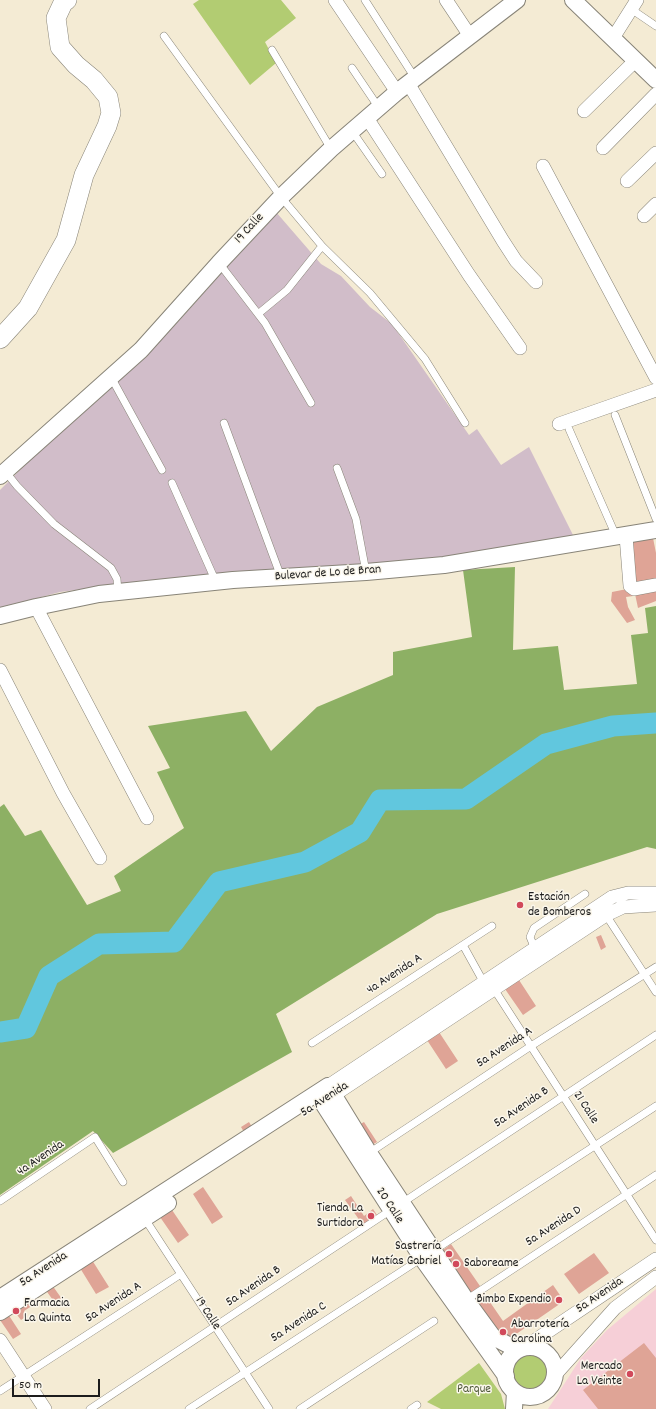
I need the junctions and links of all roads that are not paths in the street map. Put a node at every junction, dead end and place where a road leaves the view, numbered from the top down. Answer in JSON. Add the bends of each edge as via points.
{"nodes":[{"id":1,"x":66,"y":0,"type":"edge"},
{"id":2,"x":335,"y":0,"type":"edge"},
{"id":3,"x":365,"y":0,"type":"edge"},
{"id":4,"x":446,"y":0,"type":"edge"},
{"id":5,"x":517,"y":0,"type":"edge"},
{"id":6,"x":573,"y":0,"type":"edge"},
{"id":7,"x":634,"y":5,"type":"edge"},
{"id":8,"x":656,"y":26,"type":"edge"},
{"id":9,"x":164,"y":36,"type":"dead end"},
{"id":10,"x":470,"y":36,"type":"junction"},
{"id":11,"x":613,"y":38,"type":"junction"},
{"id":12,"x":272,"y":50,"type":"dead end"},
{"id":13,"x":636,"y":60,"type":"junction"},
{"id":14,"x":352,"y":68,"type":"dead end"},
{"id":15,"x":656,"y":80,"type":"edge"},
{"id":16,"x":407,"y":84,"type":"junction"},
{"id":17,"x":656,"y":94,"type":"edge"},
{"id":18,"x":584,"y":111,"type":"dead end"},
{"id":19,"x":373,"y":113,"type":"junction"},
{"id":20,"x":352,"y":131,"type":"junction"},
{"id":21,"x":603,"y":148,"type":"dead end"},
{"id":22,"x":331,"y":149,"type":"junction"},
{"id":23,"x":656,"y":153,"type":"edge"},
{"id":24,"x":543,"y":166,"type":"dead end"},
{"id":25,"x":382,"y":174,"type":"dead end"},
{"id":26,"x":627,"y":181,"type":"dead end"},
{"id":27,"x":281,"y":197,"type":"junction"},
{"id":28,"x":656,"y":204,"type":"edge"},
{"id":29,"x":644,"y":216,"type":"dead end"},
{"id":30,"x":322,"y":246,"type":"junction"},
{"id":31,"x":219,"y":263,"type":"junction"},
{"id":32,"x":536,"y":282,"type":"dead end"},
{"id":33,"x":258,"y":314,"type":"junction"},
{"id":34,"x":0,"y":339,"type":"edge"},
{"id":35,"x":520,"y":348,"type":"dead end"},
{"id":36,"x":111,"y":377,"type":"junction"},
{"id":37,"x":656,"y":378,"type":"edge"},
{"id":38,"x":656,"y":390,"type":"edge"},
{"id":39,"x":311,"y":403,"type":"dead end"},
{"id":40,"x":615,"y":415,"type":"dead end"},
{"id":41,"x":465,"y":423,"type":"dead end"},
{"id":42,"x":224,"y":424,"type":"dead end"},
{"id":43,"x":564,"y":426,"type":"joint"},
{"id":44,"x":337,"y":468,"type":"dead end"},
{"id":45,"x":162,"y":470,"type":"dead end"},
{"id":46,"x":3,"y":474,"type":"edge"},
{"id":47,"x":172,"y":483,"type":"dead end"},
{"id":48,"x":656,"y":519,"type":"edge"},
{"id":49,"x":656,"y":530,"type":"edge"},
{"id":50,"x":621,"y":536,"type":"junction"},
{"id":51,"x":366,"y":572,"type":"junction"},
{"id":52,"x":281,"y":577,"type":"junction"},
{"id":53,"x":216,"y":582,"type":"junction"},
{"id":54,"x":656,"y":585,"type":"edge"},
{"id":55,"x":118,"y":592,"type":"junction"},
{"id":56,"x":36,"y":607,"type":"junction"},
{"id":57,"x":0,"y":616,"type":"edge"},
{"id":58,"x":0,"y":670,"type":"edge"},
{"id":59,"x":147,"y":818,"type":"dead end"},
{"id":60,"x":100,"y":858,"type":"dead end"},
{"id":61,"x":656,"y":893,"type":"edge"},
{"id":62,"x":585,"y":894,"type":"dead end"},
{"id":63,"x":656,"y":905,"type":"edge"},
{"id":64,"x":606,"y":915,"type":"junction"},
{"id":65,"x":492,"y":926,"type":"dead end"},
{"id":66,"x":463,"y":945,"type":"junction"},
{"id":67,"x":535,"y":949,"type":"junction"},
{"id":68,"x":656,"y":967,"type":"edge"},
{"id":69,"x":511,"y":971,"type":"junction"},
{"id":70,"x":644,"y":975,"type":"junction"},
{"id":71,"x":489,"y":986,"type":"junction"},
{"id":72,"x":656,"y":992,"type":"edge"},
{"id":73,"x":656,"y":1035,"type":"edge"},
{"id":74,"x":312,"y":1044,"type":"dead end"},
{"id":75,"x":531,"y":1046,"type":"junction"},
{"id":76,"x":325,"y":1094,"type":"junction"},
{"id":77,"x":563,"y":1096,"type":"junction"},
{"id":78,"x":656,"y":1106,"type":"edge"},
{"id":79,"x":595,"y":1146,"type":"junction"},
{"id":80,"x":369,"y":1153,"type":"junction"},
{"id":81,"x":656,"y":1175,"type":"edge"},
{"id":82,"x":122,"y":1182,"type":"dead end"},
{"id":83,"x":626,"y":1194,"type":"junction"},
{"id":84,"x":0,"y":1201,"type":"edge"},
{"id":85,"x":396,"y":1206,"type":"junction"},
{"id":86,"x":146,"y":1219,"type":"junction"},
{"id":87,"x":656,"y":1240,"type":"edge"},
{"id":88,"x":428,"y":1254,"type":"junction"},
{"id":89,"x":656,"y":1259,"type":"edge"},
{"id":90,"x":181,"y":1274,"type":"junction"},
{"id":91,"x":656,"y":1277,"type":"edge"},
{"id":92,"x":0,"y":1298,"type":"edge"},
{"id":93,"x":466,"y":1300,"type":"junction"},
{"id":94,"x":0,"y":1312,"type":"edge"},
{"id":95,"x":434,"y":1321,"type":"dead end"},
{"id":96,"x":216,"y":1327,"type":"junction"},
{"id":97,"x":0,"y":1340,"type":"edge"},
{"id":98,"x":522,"y":1349,"type":"junction"},
{"id":99,"x":245,"y":1372,"type":"junction"},
{"id":100,"x":555,"y":1374,"type":"junction"},
{"id":101,"x":24,"y":1376,"type":"junction"},
{"id":102,"x":506,"y":1376,"type":"junction"},
{"id":103,"x":0,"y":1392,"type":"edge"},
{"id":104,"x":515,"y":1392,"type":"junction"},
{"id":105,"x":544,"y":1392,"type":"junction"},
{"id":106,"x":45,"y":1409,"type":"edge"},
{"id":107,"x":90,"y":1409,"type":"edge"},
{"id":108,"x":189,"y":1409,"type":"edge"},
{"id":109,"x":269,"y":1409,"type":"edge"},
{"id":110,"x":300,"y":1409,"type":"edge"},
{"id":111,"x":514,"y":1409,"type":"edge"},
{"id":112,"x":538,"y":1409,"type":"edge"}],
"edges":[{"from":1,"to":34,"type":"main road","via":[[56,18],[60,47],[94,80],[108,98],[111,113],[84,175],[62,247],[28,308]]},
{"from":2,"to":16,"type":"street"},
{"from":3,"to":16,"type":"lane"},
{"from":4,"to":10,"type":"street"},
{"from":5,"to":10,"type":"street","name":"19 Calle"},
{"from":6,"to":11,"type":"street"},
{"from":7,"to":8,"type":"lane"},
{"from":7,"to":11,"type":"street"},
{"from":9,"to":27,"type":"lane"},
{"from":10,"to":16,"type":"street","name":"19 Calle"},
{"from":11,"to":13,"type":"street"},
{"from":12,"to":22,"type":"lane"},
{"from":13,"to":15,"type":"street"},
{"from":13,"to":18,"type":"street"},
{"from":14,"to":19,"type":"lane"},
{"from":16,"to":19,"type":"street","name":"19 Calle"},
{"from":16,"to":32,"type":"street","via":[[516,261]]},
{"from":17,"to":21,"type":"street"},
{"from":19,"to":20,"type":"street","name":"19 Calle"},
{"from":19,"to":35,"type":"street","via":[[469,275]]},
{"from":20,"to":22,"type":"street","name":"19 Calle"},
{"from":20,"to":25,"type":"lane"},
{"from":22,"to":27,"type":"street","name":"19 Calle"},
{"from":23,"to":26,"type":"street"},
{"from":24,"to":37,"type":"street"},
{"from":27,"to":30,"type":"lane"},
{"from":27,"to":31,"type":"street","name":"19 Calle"},
{"from":28,"to":29,"type":"street"},
{"from":30,"to":33,"type":"lane","via":[[287,290]]},
{"from":30,"to":41,"type":"lane","via":[[370,293],[425,359]]},
{"from":31,"to":33,"type":"lane"},
{"from":31,"to":36,"type":"street","name":"19 Calle","via":[[141,350]]},
{"from":33,"to":39,"type":"lane"},
{"from":36,"to":45,"type":"lane"},
{"from":36,"to":46,"type":"street","name":"19 Calle"},
{"from":38,"to":43,"type":"street"},
{"from":40,"to":48,"type":"lane"},
{"from":42,"to":52,"type":"lane"},
{"from":43,"to":50,"type":"lane"},
{"from":44,"to":51,"type":"lane","via":[[356,519]]},
{"from":46,"to":55,"type":"lane","via":[[54,524],[111,568],[117,579]]},
{"from":47,"to":53,"type":"lane"},
{"from":49,"to":50,"type":"street","name":"Bulevar de Lo de Bran"},
{"from":50,"to":51,"type":"street","name":"Bulevar de Lo de Bran","via":[[444,565]]},
{"from":50,"to":54,"type":"street","via":[[630,586],[634,589]]},
{"from":51,"to":52,"type":"street","name":"Bulevar de Lo de Bran"},
{"from":52,"to":53,"type":"street","name":"Bulevar de Lo de Bran"},
{"from":53,"to":55,"type":"street","name":"Bulevar de Lo de Bran"},
{"from":55,"to":56,"type":"street","name":"Bulevar de Lo de Bran"},
{"from":56,"to":57,"type":"street","name":"Bulevar de Lo de Bran"},
{"from":56,"to":59,"type":"street"},
{"from":58,"to":60,"type":"street","via":[[63,793]]},
{"from":61,"to":67,"type":"street","name":"5a Avenida","via":[[628,893],[612,897]]},
{"from":62,"to":67,"type":"lane","via":[[534,928],[530,937]]},
{"from":63,"to":64,"type":"street","name":"5a Avenida","via":[[623,907]]},
{"from":64,"to":69,"type":"street","name":"5a Avenida"},
{"from":64,"to":70,"type":"lane"},
{"from":65,"to":66,"type":"lane","name":"4a Avenida A"},
{"from":66,"to":71,"type":"lane","name":"21 Calle"},
{"from":66,"to":74,"type":"lane","name":"4a Avenida A"},
{"from":67,"to":69,"type":"street","name":"5a Avenida"},
{"from":68,"to":70,"type":"lane","name":"5a Avenida A"},
{"from":69,"to":71,"type":"street","name":"5a Avenida"},
{"from":70,"to":72,"type":"lane"},
{"from":70,"to":75,"type":"lane","name":"5a Avenida A"},
{"from":71,"to":75,"type":"lane","name":"21 Calle"},
{"from":71,"to":76,"type":"street","name":"5a Avenida"},
{"from":73,"to":77,"type":"lane","name":"5a Avenida B"},
{"from":75,"to":77,"type":"lane","name":"21 Calle"},
{"from":75,"to":80,"type":"lane","name":"5a Avenida A"},
{"from":76,"to":80,"type":"street","name":"20 Calle"},
{"from":76,"to":85,"type":"street","name":"20 Calle"},
{"from":76,"to":86,"type":"street","name":"5a Avenida"},
{"from":76,"to":92,"type":"street","name":"5a Avenida"},
{"from":77,"to":79,"type":"lane","name":"21 Calle"},
{"from":77,"to":85,"type":"lane","name":"5a Avenida B"},
{"from":78,"to":79,"type":"lane","name":"5a Avenida C"},
{"from":79,"to":83,"type":"lane","name":"21 Calle"},
{"from":79,"to":88,"type":"lane","name":"5a Avenida C"},
{"from":80,"to":85,"type":"street","name":"20 Calle"},
{"from":81,"to":83,"type":"lane","name":"5a Avenida D"},
{"from":82,"to":84,"type":"lane","name":"4a Avenida","via":[[95,1138]]},
{"from":83,"to":87,"type":"lane","name":"21 Calle"},
{"from":83,"to":93,"type":"lane","name":"5a Avenida D"},
{"from":85,"to":88,"type":"street","name":"20 Calle"},
{"from":85,"to":96,"type":"lane","name":"5a Avenida B"},
{"from":86,"to":90,"type":"lane","name":"19 Calle"},
{"from":86,"to":94,"type":"street","name":"5a Avenida"},
{"from":88,"to":93,"type":"street","name":"20 Calle"},
{"from":88,"to":99,"type":"lane","name":"5a Avenida C"},
{"from":88,"to":102,"type":"street","name":"20 Calle"},
{"from":89,"to":98,"type":"street","name":"5a Avenida"},
{"from":90,"to":96,"type":"lane","name":"19 Calle"},
{"from":90,"to":101,"type":"lane","name":"5a Avenida A"},
{"from":91,"to":100,"type":"street","name":"5a Avenida","via":[[615,1308]]},
{"from":93,"to":98,"type":"street","name":"20 Calle","via":[[493,1337]]},
{"from":95,"to":110,"type":"lane"},
{"from":96,"to":99,"type":"lane","name":"19 Calle"},
{"from":96,"to":107,"type":"lane","name":"5a Avenida B"},
{"from":97,"to":101,"type":"street"},
{"from":98,"to":100,"type":"street","via":[[541,1349],[547,1353],[552,1359]]},
{"from":98,"to":102,"type":"street","via":[[508,1361]]},
{"from":99,"to":108,"type":"lane","name":"5a Avenida C"},
{"from":99,"to":109,"type":"lane","name":"19 Calle"},
{"from":100,"to":105,"type":"street","via":[[552,1385]]},
{"from":101,"to":103,"type":"lane","name":"5a Avenida A"},
{"from":101,"to":106,"type":"street"},
{"from":102,"to":104,"type":"street"},
{"from":104,"to":105,"type":"street","via":[[530,1397]]},
{"from":104,"to":111,"type":"street"},
{"from":105,"to":112,"type":"street"}]}
